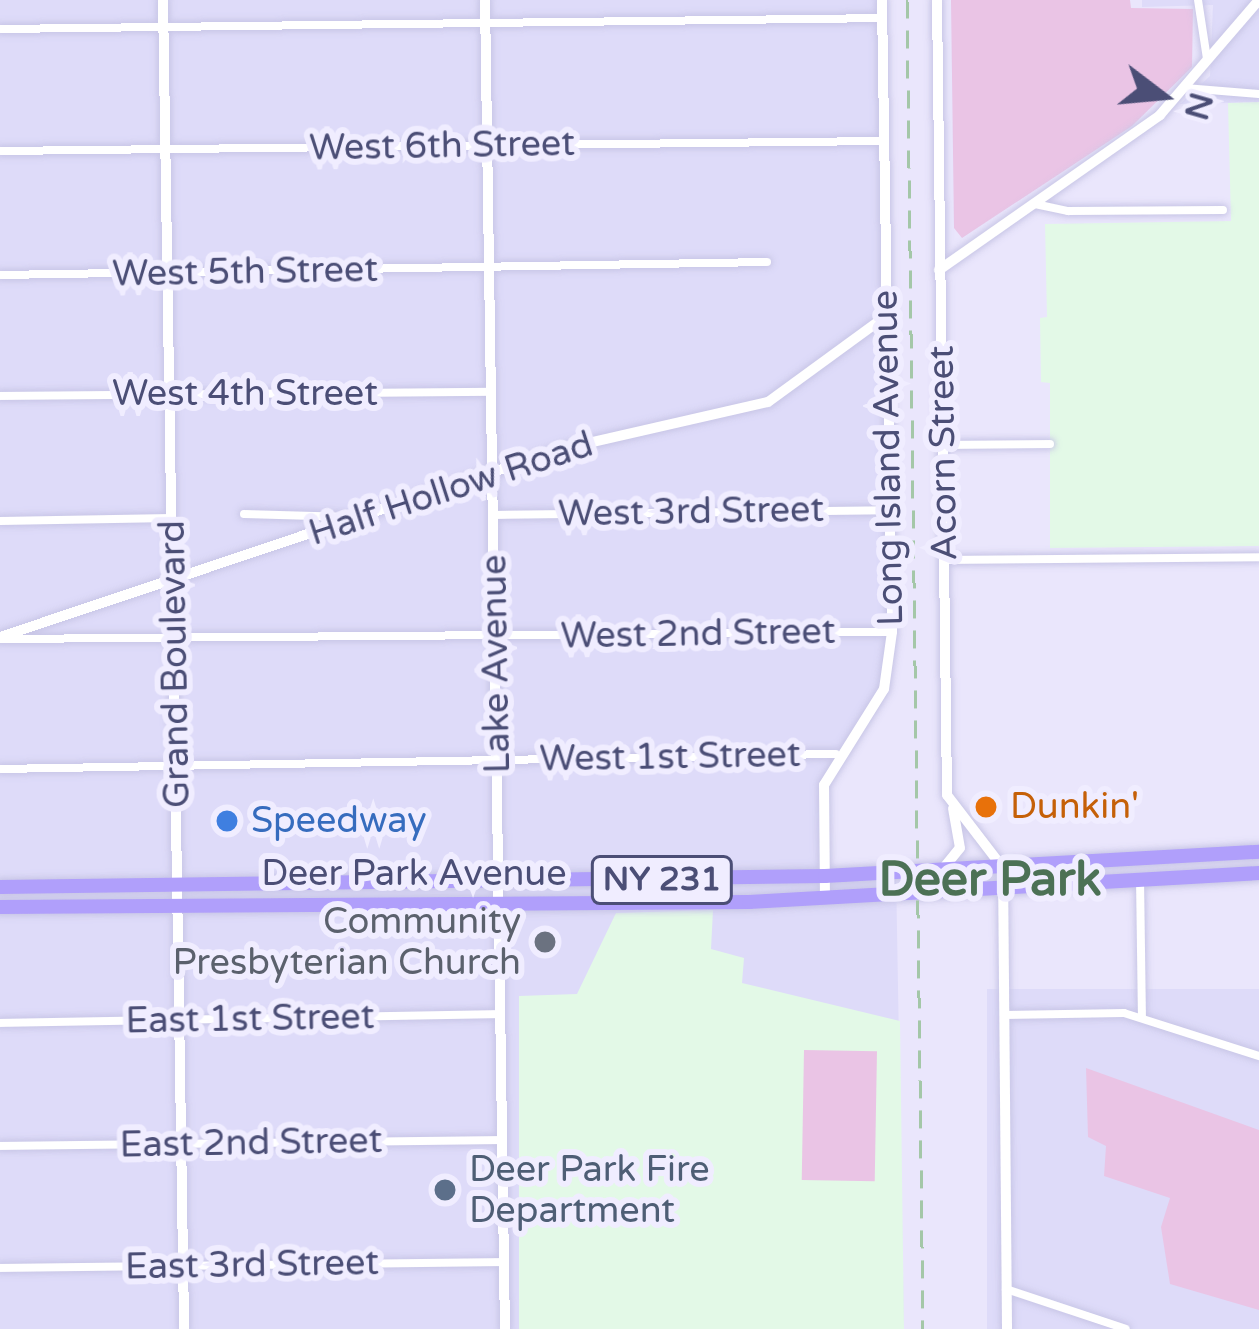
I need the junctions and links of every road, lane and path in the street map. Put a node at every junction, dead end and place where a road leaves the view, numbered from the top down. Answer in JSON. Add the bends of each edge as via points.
{"nodes":[{"id":1,"x":163,"y":0,"type":"edge"},
{"id":2,"x":485,"y":0,"type":"edge"},
{"id":3,"x":883,"y":0,"type":"edge"},
{"id":4,"x":937,"y":0,"type":"edge"},
{"id":5,"x":1198,"y":0,"type":"edge"},
{"id":6,"x":1258,"y":0,"type":"edge"},
{"id":7,"x":883,"y":18,"type":"junction"},
{"id":8,"x":485,"y":23,"type":"junction"},
{"id":9,"x":164,"y":27,"type":"junction"},
{"id":10,"x":0,"y":29,"type":"edge"},
{"id":11,"x":1208,"y":60,"type":"junction"},
{"id":12,"x":1186,"y":88,"type":"junction"},
{"id":13,"x":1259,"y":94,"type":"edge"},
{"id":14,"x":884,"y":141,"type":"junction"},
{"id":15,"x":489,"y":145,"type":"junction"},
{"id":16,"x":165,"y":150,"type":"junction"},
{"id":17,"x":0,"y":152,"type":"edge"},
{"id":18,"x":1034,"y":204,"type":"junction"},
{"id":19,"x":1223,"y":210,"type":"dead end"},
{"id":20,"x":767,"y":262,"type":"dead end"},
{"id":21,"x":489,"y":267,"type":"junction"},
{"id":22,"x":939,"y":271,"type":"junction"},
{"id":23,"x":167,"y":273,"type":"junction"},
{"id":24,"x":0,"y":275,"type":"edge"},
{"id":25,"x":886,"y":316,"type":"junction"},
{"id":26,"x":490,"y":392,"type":"junction"},
{"id":27,"x":169,"y":395,"type":"junction"},
{"id":28,"x":0,"y":396,"type":"edge"},
{"id":29,"x":1050,"y":444,"type":"dead end"},
{"id":30,"x":943,"y":445,"type":"junction"},
{"id":31,"x":491,"y":477,"type":"junction"},
{"id":32,"x":888,"y":509,"type":"junction"},
{"id":33,"x":244,"y":514,"type":"dead end"},
{"id":34,"x":494,"y":515,"type":"junction"},
{"id":35,"x":173,"y":518,"type":"junction"},
{"id":36,"x":364,"y":518,"type":"junction"},
{"id":37,"x":0,"y":521,"type":"edge"},
{"id":38,"x":1259,"y":557,"type":"edge"},
{"id":39,"x":944,"y":560,"type":"junction"},
{"id":40,"x":174,"y":580,"type":"junction"},
{"id":41,"x":892,"y":632,"type":"junction"},
{"id":42,"x":496,"y":637,"type":"junction"},
{"id":43,"x":0,"y":638,"type":"edge"},
{"id":44,"x":175,"y":641,"type":"junction"},
{"id":45,"x":836,"y":754,"type":"junction"},
{"id":46,"x":499,"y":759,"type":"junction"},
{"id":47,"x":177,"y":764,"type":"junction"},
{"id":48,"x":0,"y":769,"type":"edge"},
{"id":49,"x":947,"y":795,"type":"junction"},
{"id":50,"x":1259,"y":852,"type":"edge"},
{"id":51,"x":1003,"y":868,"type":"junction"},
{"id":52,"x":942,"y":870,"type":"junction"},
{"id":53,"x":1259,"y":872,"type":"edge"},
{"id":54,"x":825,"y":876,"type":"junction"},
{"id":55,"x":1140,"y":877,"type":"junction"},
{"id":56,"x":499,"y":883,"type":"junction"},
{"id":57,"x":178,"y":885,"type":"junction"},
{"id":58,"x":0,"y":887,"type":"edge"},
{"id":59,"x":1003,"y":887,"type":"junction"},
{"id":60,"x":825,"y":898,"type":"junction"},
{"id":61,"x":178,"y":904,"type":"junction"},
{"id":62,"x":499,"y":904,"type":"junction"},
{"id":63,"x":0,"y":907,"type":"edge"},
{"id":64,"x":500,"y":1013,"type":"junction"},
{"id":65,"x":1003,"y":1016,"type":"junction"},
{"id":66,"x":1142,"y":1017,"type":"junction"},
{"id":67,"x":181,"y":1021,"type":"junction"},
{"id":68,"x":0,"y":1023,"type":"edge"},
{"id":69,"x":1259,"y":1056,"type":"edge"},
{"id":70,"x":501,"y":1140,"type":"junction"},
{"id":71,"x":182,"y":1144,"type":"junction"},
{"id":72,"x":0,"y":1146,"type":"edge"},
{"id":73,"x":503,"y":1262,"type":"junction"},
{"id":74,"x":183,"y":1265,"type":"junction"},
{"id":75,"x":0,"y":1268,"type":"edge"},
{"id":76,"x":1006,"y":1289,"type":"junction"},
{"id":77,"x":184,"y":1329,"type":"edge"},
{"id":78,"x":505,"y":1329,"type":"edge"},
{"id":79,"x":1007,"y":1329,"type":"edge"},
{"id":80,"x":1126,"y":1329,"type":"edge"}],
"edges":[{"from":1,"to":9,"type":"street","name":"Grand Boulevard"},
{"from":2,"to":8,"type":"street","name":"Lake Avenue"},
{"from":3,"to":7,"type":"street","name":"Long Island Avenue"},
{"from":4,"to":22,"type":"street","name":"Acorn Street"},
{"from":5,"to":11,"type":"street","via":[[1198,43]]},
{"from":6,"to":11,"type":"street"},
{"from":7,"to":8,"type":"street"},
{"from":7,"to":14,"type":"street","name":"Long Island Avenue"},
{"from":8,"to":9,"type":"street"},
{"from":8,"to":15,"type":"street","name":"Lake Avenue"},
{"from":9,"to":10,"type":"street"},
{"from":9,"to":16,"type":"street","name":"Grand Boulevard"},
{"from":11,"to":12,"type":"street"},
{"from":12,"to":13,"type":"street"},
{"from":12,"to":18,"type":"street"},
{"from":14,"to":15,"type":"street","name":"West 6th Street"},
{"from":14,"to":25,"type":"street","name":"Long Island Avenue"},
{"from":15,"to":16,"type":"street","name":"West 6th Street"},
{"from":15,"to":21,"type":"street","name":"Lake Avenue"},
{"from":16,"to":17,"type":"street","name":"West 6th Street"},
{"from":16,"to":23,"type":"street","name":"Grand Boulevard"},
{"from":18,"to":19,"type":"street","via":[[1068,212]]},
{"from":18,"to":22,"type":"street"},
{"from":20,"to":21,"type":"street","name":"West 5th Street"},
{"from":21,"to":23,"type":"street","name":"West 5th Street"},
{"from":21,"to":26,"type":"street","name":"Lake Avenue"},
{"from":22,"to":30,"type":"street","name":"Acorn Street"},
{"from":23,"to":24,"type":"street","name":"West 5th Street"},
{"from":23,"to":27,"type":"street","name":"Grand Boulevard"},
{"from":25,"to":31,"type":"street","name":"Half Hollow Road","via":[[767,402],[562,449]]},
{"from":25,"to":32,"type":"street","name":"Long Island Avenue"},
{"from":26,"to":27,"type":"street","name":"West 4th Street"},
{"from":26,"to":31,"type":"street","name":"Lake Avenue"},
{"from":27,"to":28,"type":"street","name":"West 4th Street"},
{"from":27,"to":35,"type":"street","name":"Grand Boulevard"},
{"from":29,"to":30,"type":"street"},
{"from":30,"to":39,"type":"street","name":"Acorn Street"},
{"from":31,"to":34,"type":"street","name":"Lake Avenue"},
{"from":31,"to":36,"type":"street","name":"Half Hollow Road"},
{"from":32,"to":34,"type":"street","name":"West 3rd Street"},
{"from":32,"to":41,"type":"street","name":"Long Island Avenue"},
{"from":33,"to":36,"type":"street"},
{"from":34,"to":42,"type":"street","name":"Lake Avenue"},
{"from":35,"to":37,"type":"street"},
{"from":35,"to":40,"type":"street","name":"Grand Boulevard"},
{"from":36,"to":40,"type":"street","name":"Half Hollow Road"},
{"from":38,"to":39,"type":"street"},
{"from":39,"to":49,"type":"street","name":"Acorn Street"},
{"from":40,"to":43,"type":"street","name":"Half Hollow Road"},
{"from":40,"to":44,"type":"street","name":"Grand Boulevard"},
{"from":41,"to":42,"type":"street","name":"West 2nd Street"},
{"from":41,"to":45,"type":"street","name":"Long Island Avenue","via":[[884,689]]},
{"from":42,"to":44,"type":"street","name":"West 2nd Street"},
{"from":42,"to":46,"type":"street","name":"Lake Avenue"},
{"from":43,"to":44,"type":"street","name":"West 2nd Street"},
{"from":44,"to":47,"type":"street","name":"Grand Boulevard"},
{"from":45,"to":46,"type":"street","name":"West 1st Street"},
{"from":45,"to":54,"type":"street","name":"Long Island Avenue","via":[[824,785]]},
{"from":46,"to":47,"type":"street","name":"West 1st Street"},
{"from":46,"to":56,"type":"street","name":"Lake Avenue"},
{"from":47,"to":48,"type":"street","name":"West 1st Street"},
{"from":47,"to":57,"type":"street","name":"Grand Boulevard"},
{"from":49,"to":51,"type":"street"},
{"from":49,"to":52,"type":"street","name":"Acorn Street","via":[[961,841]]},
{"from":50,"to":51,"type":"main road","name":"Deer Park Avenue","number":"NY 231"},
{"from":51,"to":52,"type":"main road","name":"Deer Park Avenue","number":"NY 231"},
{"from":51,"to":59,"type":"street"},
{"from":52,"to":54,"type":"main road","name":"Deer Park Avenue","number":"NY 231"},
{"from":53,"to":55,"type":"main road","name":"Deer Park Avenue","number":"NY 231"},
{"from":54,"to":56,"type":"main road","name":"Deer Park Avenue","number":"NY 231"},
{"from":54,"to":60,"type":"street","name":"Long Island Avenue"},
{"from":55,"to":59,"type":"main road","name":"Deer Park Avenue","number":"NY 231"},
{"from":55,"to":66,"type":"street"},
{"from":56,"to":57,"type":"main road","name":"Deer Park Avenue","number":"NY 231"},
{"from":56,"to":62,"type":"street","name":"Lake Avenue"},
{"from":57,"to":58,"type":"main road","name":"Deer Park Avenue","number":"NY 231"},
{"from":57,"to":61,"type":"street","name":"Grand Boulevard"},
{"from":59,"to":60,"type":"main road","name":"Deer Park Avenue","number":"NY 231"},
{"from":59,"to":65,"type":"street"},
{"from":60,"to":62,"type":"main road","name":"Deer Park Avenue","number":"NY 231"},
{"from":61,"to":62,"type":"main road","name":"Deer Park Avenue","number":"NY 231"},
{"from":61,"to":63,"type":"main road","name":"Deer Park Avenue","number":"NY 231"},
{"from":61,"to":67,"type":"street","name":"Grand Boulevard"},
{"from":62,"to":64,"type":"street","name":"Lake Avenue"},
{"from":64,"to":67,"type":"street","name":"East 1st Street"},
{"from":64,"to":70,"type":"street","name":"Lake Avenue"},
{"from":65,"to":66,"type":"street"},
{"from":65,"to":76,"type":"street"},
{"from":66,"to":69,"type":"street"},
{"from":67,"to":68,"type":"street","name":"East 1st Street"},
{"from":67,"to":71,"type":"street","name":"Grand Boulevard"},
{"from":70,"to":71,"type":"street","name":"East 2nd Street"},
{"from":70,"to":73,"type":"street","name":"Lake Avenue"},
{"from":71,"to":72,"type":"street","name":"East 2nd Street"},
{"from":71,"to":74,"type":"street","name":"Grand Boulevard"},
{"from":73,"to":74,"type":"street","name":"East 3rd Street"},
{"from":73,"to":78,"type":"street","name":"Lake Avenue"},
{"from":74,"to":75,"type":"street","name":"East 3rd Street"},
{"from":74,"to":77,"type":"street","name":"Grand Boulevard"},
{"from":76,"to":79,"type":"street"},
{"from":76,"to":80,"type":"street"}]}
